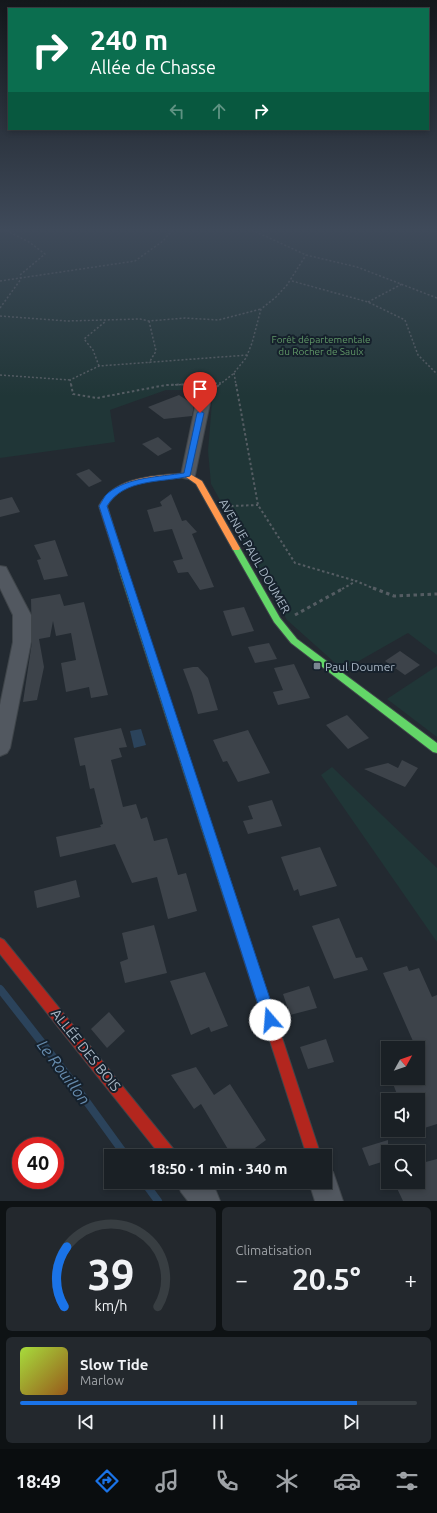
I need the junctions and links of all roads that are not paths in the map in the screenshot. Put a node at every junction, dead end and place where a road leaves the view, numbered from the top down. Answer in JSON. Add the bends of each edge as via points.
{"nodes":[{"id":1,"x":204,"y":398,"type":"road end"},
{"id":2,"x":188,"y":475,"type":"junction"},
{"id":3,"x":0,"y":572,"type":"edge"},
{"id":4,"x":0,"y":748,"type":"edge"},
{"id":5,"x":437,"y":749,"type":"edge"},
{"id":6,"x":0,"y":944,"type":"edge"},
{"id":7,"x":164,"y":1149,"type":"edge"},
{"id":8,"x":312,"y":1149,"type":"edge"},
{"id":9,"x":197,"y":1189,"type":"edge"},
{"id":10,"x":325,"y":1189,"type":"edge"},
{"id":11,"x":206,"y":1201,"type":"edge"},
{"id":12,"x":329,"y":1201,"type":"edge"}],
"edges":[{"from":1,"to":2,"type":"street"},
{"from":2,"to":5,"type":"street","name":"AVENUE PAUL DOUMER","via":[[199,483],[277,620],[294,641]]},
{"from":2,"to":8,"type":"street","via":[[139,482],[123,487],[110,496],[103,506]]},
{"from":3,"to":4,"type":"street","via":[[22,615],[22,642]]},
{"from":6,"to":7,"type":"street","name":"ALLÉE DES BOIS"},
{"from":9,"to":11,"type":"street"},
{"from":10,"to":12,"type":"street"}]}
